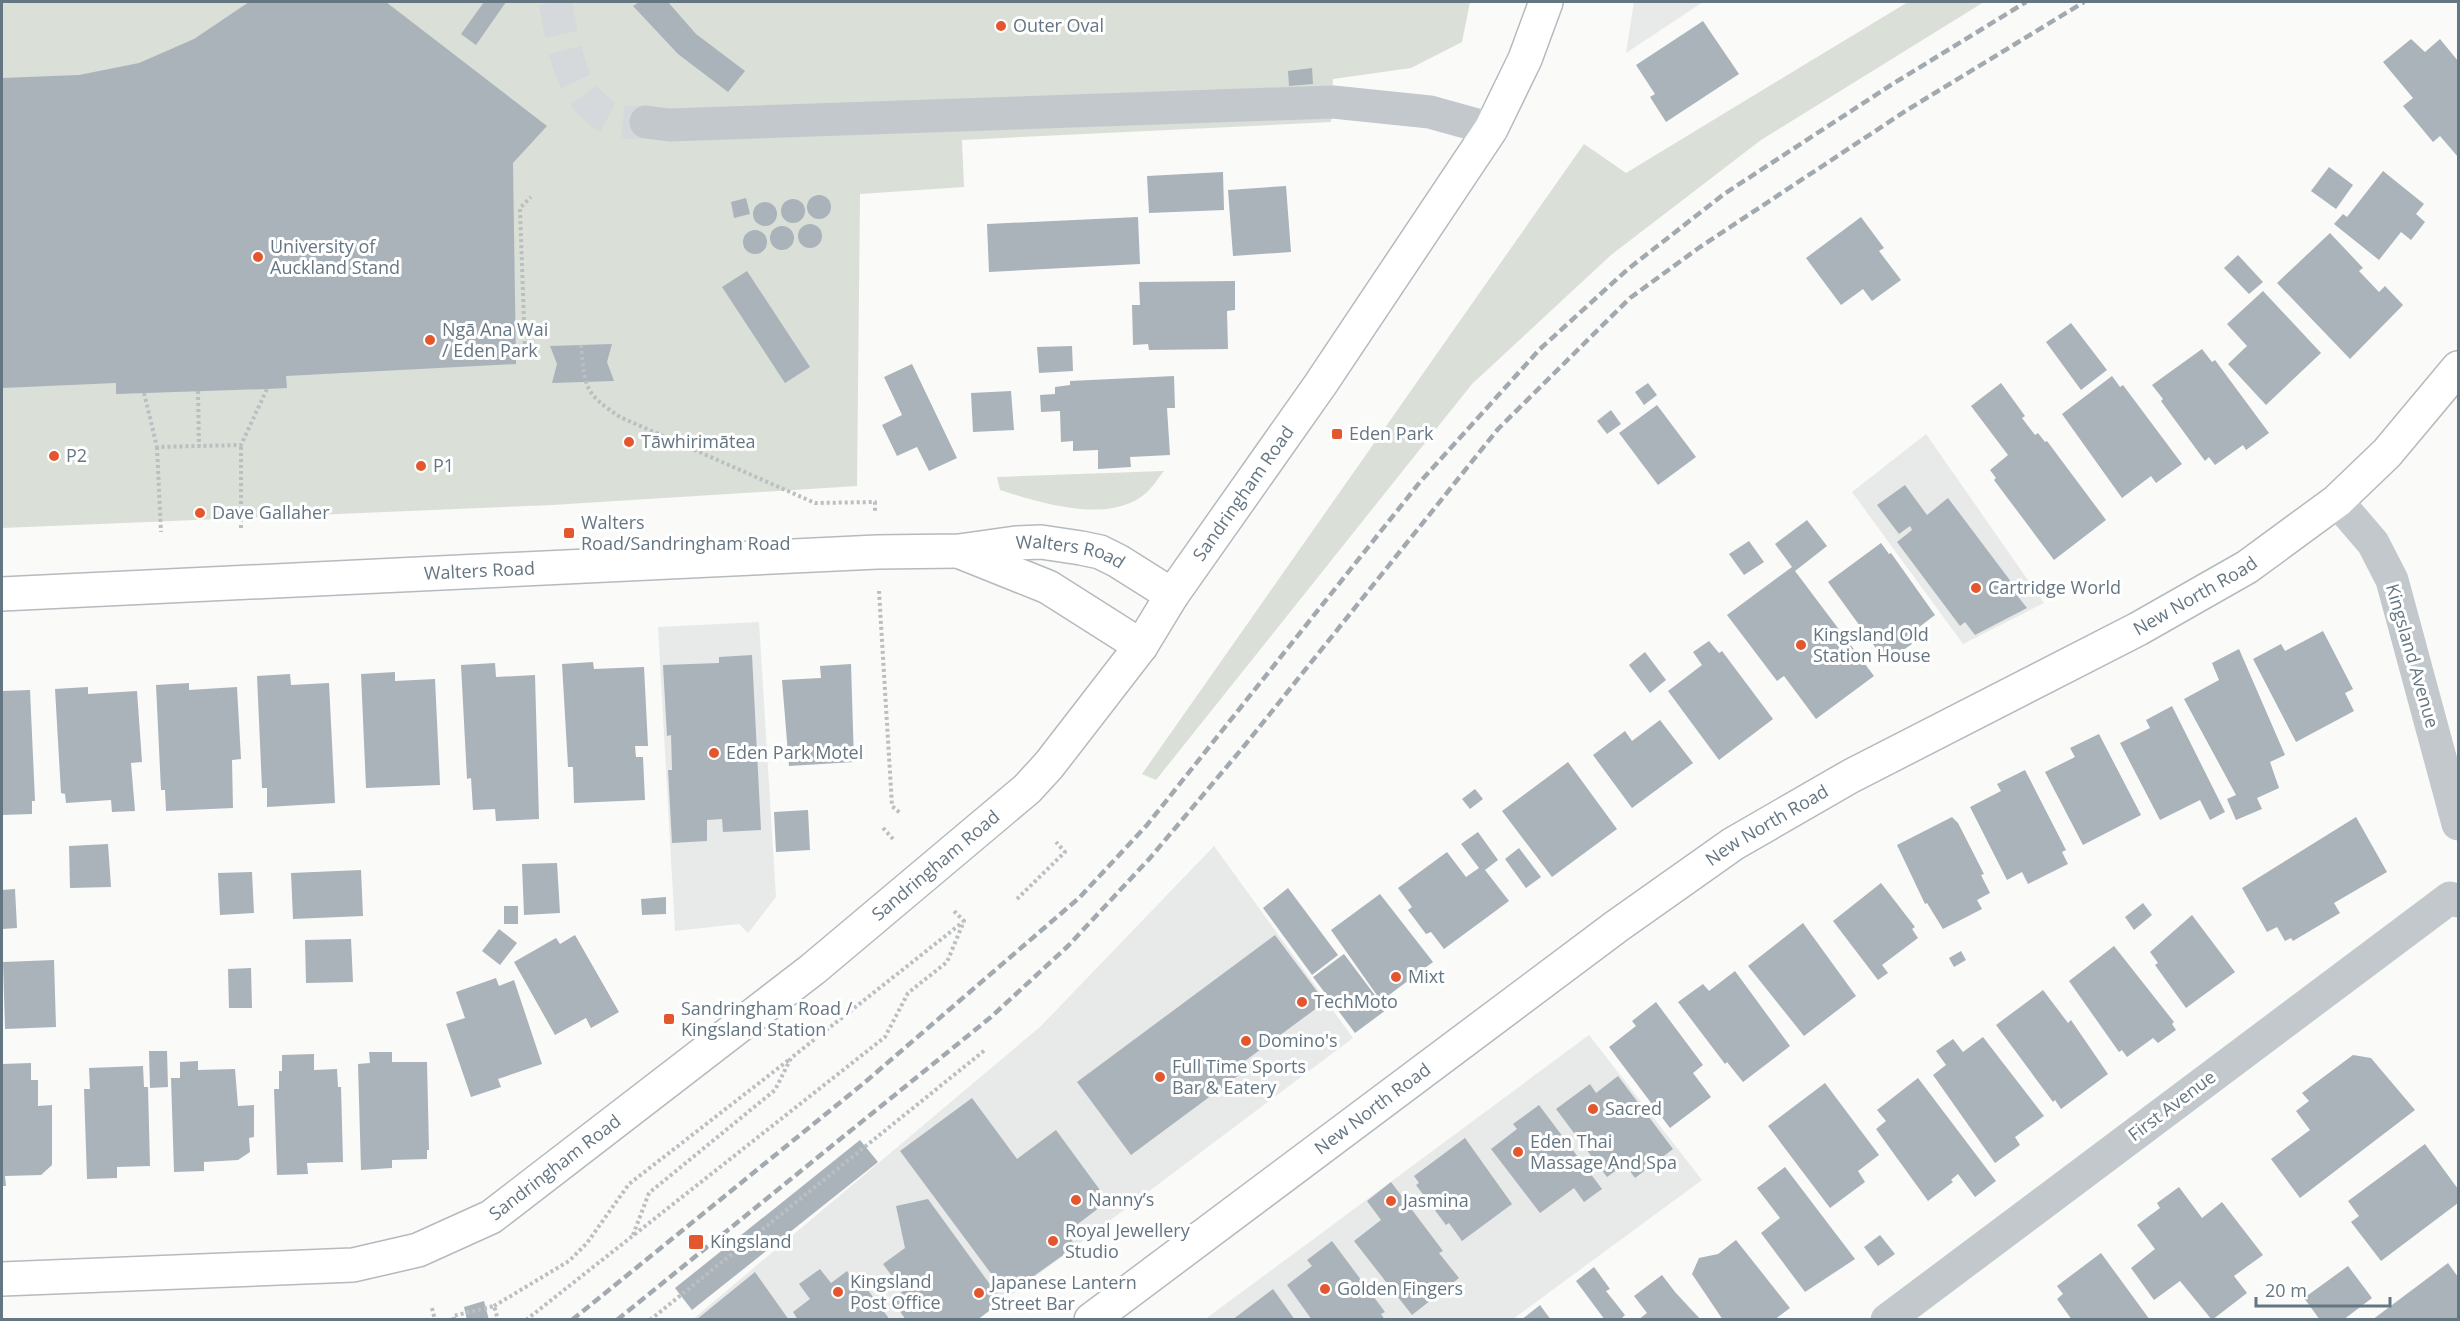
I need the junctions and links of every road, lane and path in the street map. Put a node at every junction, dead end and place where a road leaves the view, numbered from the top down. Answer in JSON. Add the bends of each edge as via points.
{"nodes":[{"id":1,"x":1546,"y":2,"type":"edge"},
{"id":2,"x":646,"y":122,"type":"tunnel mouth"},
{"id":3,"x":1491,"y":129,"type":"junction"},
{"id":4,"x":531,"y":197,"type":"dead end"},
{"id":5,"x":581,"y":345,"type":"dead end"},
{"id":6,"x":525,"y":350,"type":"dead end"},
{"id":7,"x":2458,"y":368,"type":"edge"},
{"id":8,"x":267,"y":389,"type":"dead end"},
{"id":9,"x":198,"y":391,"type":"dead end"},
{"id":10,"x":144,"y":393,"type":"dead end"},
{"id":11,"x":241,"y":445,"type":"junction"},
{"id":12,"x":199,"y":446,"type":"junction"},
{"id":13,"x":157,"y":447,"type":"junction"},
{"id":14,"x":2337,"y":501,"type":"junction"},
{"id":15,"x":241,"y":528,"type":"dead end"},
{"id":16,"x":161,"y":532,"type":"dead end"},
{"id":17,"x":959,"y":551,"type":"junction"},
{"id":18,"x":877,"y":552,"type":"junction"},
{"id":19,"x":2,"y":594,"type":"edge"},
{"id":20,"x":1172,"y":596,"type":"junction"},
{"id":21,"x":1141,"y":646,"type":"junction"},
{"id":22,"x":900,"y":813,"type":"dead end"},
{"id":23,"x":2458,"y":824,"type":"edge"},
{"id":24,"x":883,"y":828,"type":"dead end"},
{"id":25,"x":893,"y":839,"type":"dead end"},
{"id":26,"x":1056,"y":842,"type":"dead end"},
{"id":27,"x":1017,"y":899,"type":"dead end"},
{"id":28,"x":2458,"y":901,"type":"edge"},
{"id":29,"x":953,"y":910,"type":"dead end"},
{"id":30,"x":964,"y":921,"type":"junction"},
{"id":31,"x":985,"y":1050,"type":"dead end"},
{"id":32,"x":791,"y":1058,"type":"junction"},
{"id":33,"x":632,"y":1236,"type":"junction"},
{"id":34,"x":2,"y":1279,"type":"edge"},
{"id":35,"x":494,"y":1306,"type":"junction"},
{"id":36,"x":432,"y":1308,"type":"dead end"},
{"id":37,"x":435,"y":1320,"type":"edge"},
{"id":38,"x":454,"y":1320,"type":"edge"},
{"id":39,"x":498,"y":1320,"type":"edge"},
{"id":40,"x":526,"y":1320,"type":"edge"},
{"id":41,"x":650,"y":1320,"type":"edge"},
{"id":42,"x":1091,"y":1320,"type":"edge"},
{"id":43,"x":1887,"y":1320,"type":"edge"}],
"edges":[{"from":1,"to":3,"type":"main road","name":"Sandringham Road","via":[[1526,59]]},
{"from":2,"to":3,"type":"street","via":[[669,125],[1333,102],[1430,112]]},
{"from":3,"to":20,"type":"main road","name":"Sandringham Road","via":[[1320,385]]},
{"from":4,"to":6,"type":"path","via":[[520,208]]},
{"from":5,"to":18,"type":"path","via":[[584,382],[594,400],[620,417],[815,503],[875,502]]},
{"from":7,"to":14,"type":"main road","name":"New North Road","via":[[2387,453]]},
{"from":8,"to":11,"type":"path"},
{"from":9,"to":12,"type":"path"},
{"from":10,"to":13,"type":"path"},
{"from":11,"to":12,"type":"path"},
{"from":11,"to":15,"type":"path"},
{"from":12,"to":13,"type":"path"},
{"from":13,"to":16,"type":"path"},
{"from":14,"to":23,"type":"street","name":"Kingsland Avenue","via":[[2373,543],[2392,580]]},
{"from":14,"to":42,"type":"main road","name":"New North Road","via":[[2247,567],[2196,597],[1851,776],[1733,844],[1617,926]]},
{"from":17,"to":18,"type":"main road","name":"Walters Road"},
{"from":17,"to":20,"type":"main road","name":"Walters Road","via":[[1041,542],[1100,552]]},
{"from":17,"to":21,"type":"main road","name":"Walters Road","via":[[1048,587]]},
{"from":18,"to":19,"type":"main road","name":"Walters Road"},
{"from":18,"to":22,"type":"path","via":[[892,806]]},
{"from":20,"to":21,"type":"main road","name":"Sandringham Road"},
{"from":21,"to":34,"type":"main road","name":"Sandringham Road","via":[[1070,740],[1027,789],[813,969],[491,1217],[418,1251],[353,1265]]},
{"from":24,"to":25,"type":"path"},
{"from":26,"to":27,"type":"path","via":[[1065,852]]},
{"from":28,"to":43,"type":"street","name":"First Avenue","via":[[2450,898]]},
{"from":29,"to":30,"type":"path"},
{"from":30,"to":32,"type":"path"},
{"from":30,"to":33,"type":"path","via":[[947,962],[908,993],[885,1037]]},
{"from":31,"to":41,"type":"path"},
{"from":32,"to":33,"type":"path","via":[[775,1090],[649,1193]]},
{"from":32,"to":35,"type":"path","via":[[629,1184],[587,1244],[569,1261]]},
{"from":33,"to":40,"type":"path"},
{"from":35,"to":38,"type":"path","via":[[453,1316]]},
{"from":35,"to":39,"type":"path"},
{"from":36,"to":37,"type":"path"}]}
